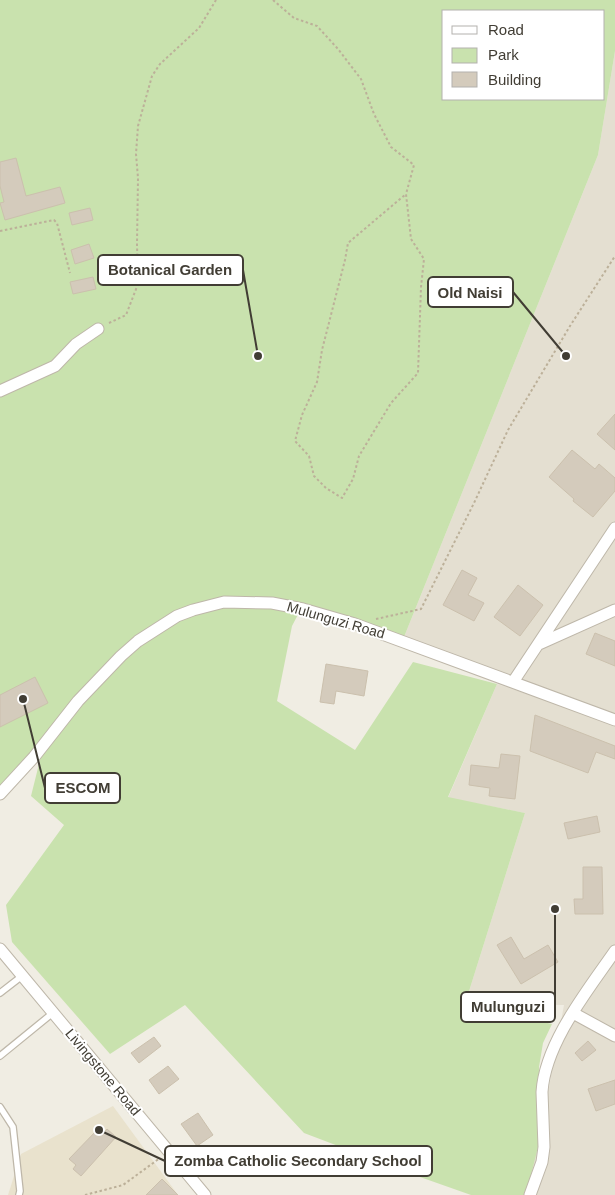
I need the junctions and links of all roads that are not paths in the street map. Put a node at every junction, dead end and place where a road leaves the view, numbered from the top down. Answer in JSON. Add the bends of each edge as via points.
{"nodes":[{"id":1,"x":98,"y":328,"type":"road end"},
{"id":2,"x":0,"y":391,"type":"edge"},
{"id":3,"x":615,"y":528,"type":"edge"},
{"id":4,"x":615,"y":610,"type":"edge"},
{"id":5,"x":539,"y":644,"type":"junction"},
{"id":6,"x":513,"y":682,"type":"junction"},
{"id":7,"x":615,"y":720,"type":"edge"},
{"id":8,"x":0,"y":794,"type":"edge"},
{"id":9,"x":0,"y":949,"type":"edge"},
{"id":10,"x":615,"y":951,"type":"edge"},
{"id":11,"x":22,"y":976,"type":"junction"},
{"id":12,"x":0,"y":993,"type":"edge"},
{"id":13,"x":54,"y":1012,"type":"junction"},
{"id":14,"x":573,"y":1013,"type":"junction"},
{"id":15,"x":615,"y":1036,"type":"edge"},
{"id":16,"x":0,"y":1056,"type":"edge"},
{"id":17,"x":0,"y":1107,"type":"edge"},
{"id":18,"x":19,"y":1195,"type":"edge"},
{"id":19,"x":205,"y":1195,"type":"edge"},
{"id":20,"x":530,"y":1195,"type":"edge"}],
"edges":[{"from":1,"to":2,"type":"street","via":[[76,344],[55,366]]},
{"from":3,"to":5,"type":"street"},
{"from":4,"to":5,"type":"street"},
{"from":5,"to":6,"type":"street"},
{"from":6,"to":7,"type":"street","name":"Mulunguzi Road"},
{"from":6,"to":8,"type":"street","name":"Mulunguzi Road","via":[[304,608],[224,602],[177,616],[138,641],[78,701]]},
{"from":9,"to":11,"type":"street","name":"Livingstone Road"},
{"from":10,"to":14,"type":"street"},
{"from":11,"to":12,"type":"lane"},
{"from":11,"to":13,"type":"street","name":"Livingstone Road"},
{"from":13,"to":16,"type":"lane"},
{"from":13,"to":19,"type":"street","name":"Livingstone Road"},
{"from":14,"to":15,"type":"street"},
{"from":14,"to":20,"type":"street","via":[[550,1054],[544,1074],[544,1147]]},
{"from":17,"to":18,"type":"lane","via":[[13,1128]]}]}
